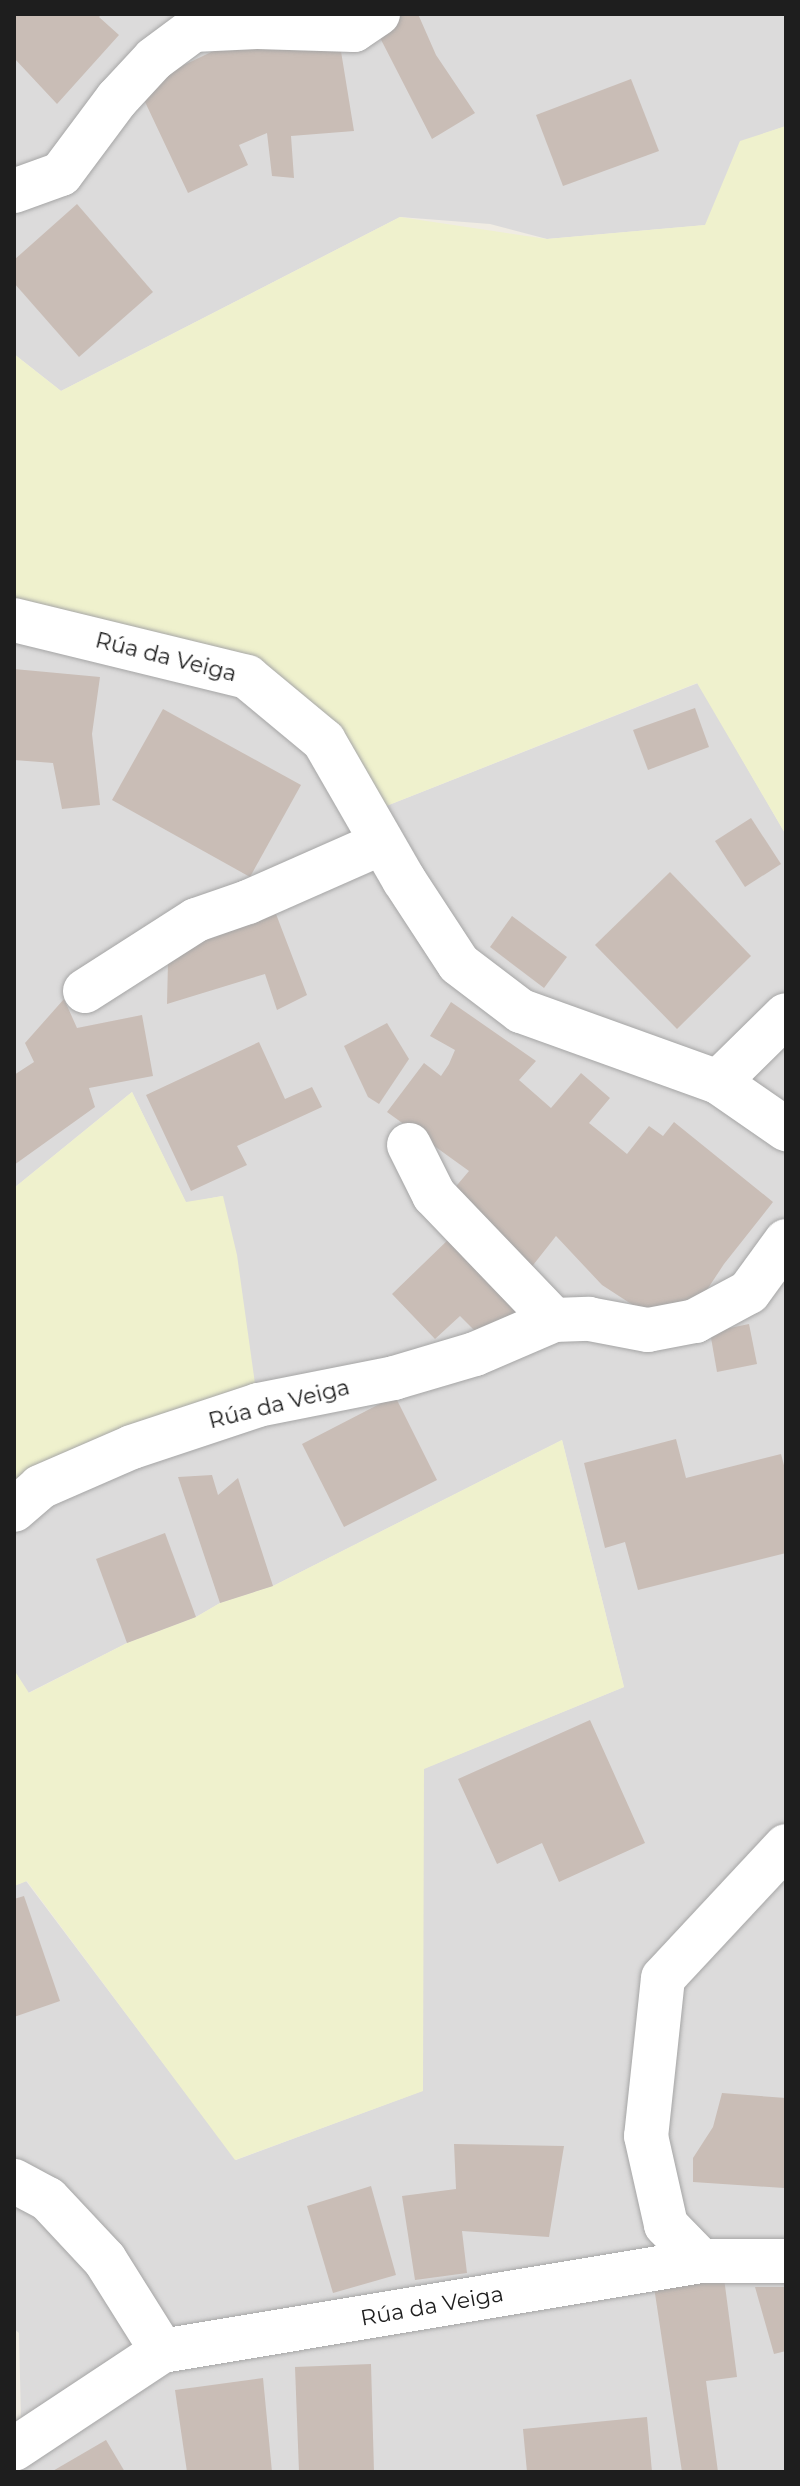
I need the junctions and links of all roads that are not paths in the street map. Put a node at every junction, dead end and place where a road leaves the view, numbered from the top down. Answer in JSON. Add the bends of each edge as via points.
{"nodes":[{"id":1,"x":378,"y":14,"type":"edge"},
{"id":2,"x":14,"y":191,"type":"edge"},
{"id":3,"x":14,"y":620,"type":"edge"},
{"id":4,"x":382,"y":843,"type":"junction"},
{"id":5,"x":85,"y":991,"type":"dead end"},
{"id":6,"x":786,"y":1015,"type":"edge"},
{"id":7,"x":718,"y":1082,"type":"junction"},
{"id":8,"x":786,"y":1129,"type":"edge"},
{"id":9,"x":409,"y":1145,"type":"dead end"},
{"id":10,"x":786,"y":1241,"type":"edge"},
{"id":11,"x":554,"y":1320,"type":"junction"},
{"id":12,"x":14,"y":1510,"type":"edge"},
{"id":13,"x":786,"y":1846,"type":"edge"},
{"id":14,"x":14,"y":2181,"type":"edge"},
{"id":15,"x":701,"y":2261,"type":"junction"},
{"id":16,"x":786,"y":2261,"type":"edge"},
{"id":17,"x":162,"y":2351,"type":"junction"},
{"id":18,"x":14,"y":2449,"type":"edge"}],
"edges":[{"from":1,"to":2,"type":"street","via":[[354,30],[193,30],[154,59],[117,99],[61,174]]},
{"from":3,"to":4,"type":"street","name":"Rúa da Veiga","via":[[247,677],[324,741]]},
{"from":4,"to":5,"type":"street","via":[[196,920]]},
{"from":4,"to":7,"type":"street","name":"Rúa da Veiga","via":[[459,964],[521,1011]]},
{"from":6,"to":7,"type":"street"},
{"from":7,"to":8,"type":"street","name":"Rúa da Veiga"},
{"from":9,"to":11,"type":"street","via":[[434,1195]]},
{"from":10,"to":11,"type":"street","name":"Rúa da Veiga","via":[[749,1292],[695,1321],[648,1330],[589,1319]]},
{"from":11,"to":12,"type":"street","name":"Rúa da Veiga","via":[[475,1354],[258,1405],[132,1447],[40,1487]]},
{"from":13,"to":15,"type":"street","via":[[663,1978],[646,2136],[666,2225]]},
{"from":14,"to":17,"type":"street","via":[[48,2199],[105,2260]]},
{"from":15,"to":16,"type":"street","name":"Rúa da Veiga"},
{"from":15,"to":17,"type":"street","name":"Rúa da Veiga"},
{"from":17,"to":18,"type":"street","name":"Rúa da Veiga"}]}
